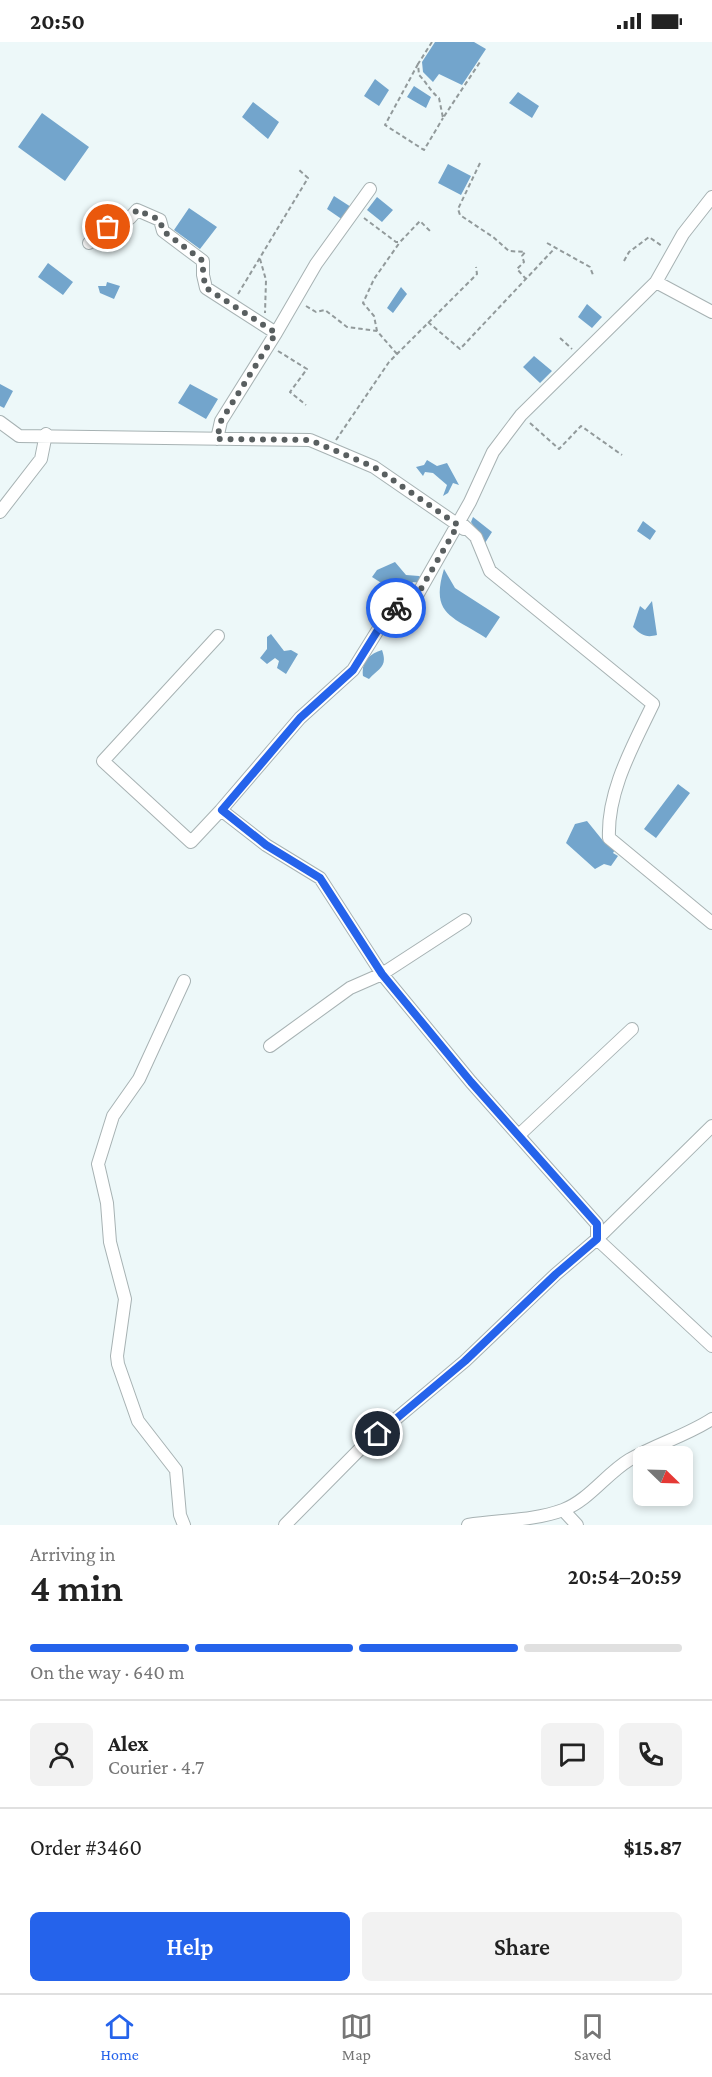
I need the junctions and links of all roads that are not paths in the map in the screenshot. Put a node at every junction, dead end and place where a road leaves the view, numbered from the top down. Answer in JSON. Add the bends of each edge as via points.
{"nodes":[{"id":1,"x":370,"y":189,"type":"dead end"},
{"id":2,"x":712,"y":197,"type":"edge"},
{"id":3,"x":89,"y":243,"type":"dead end"},
{"id":4,"x":656,"y":282,"type":"junction"},
{"id":5,"x":712,"y":312,"type":"edge"},
{"id":6,"x":276,"y":333,"type":"junction"},
{"id":7,"x":0,"y":422,"type":"edge"},
{"id":8,"x":46,"y":434,"type":"junction"},
{"id":9,"x":217,"y":439,"type":"junction"},
{"id":10,"x":0,"y":512,"type":"edge"},
{"id":11,"x":458,"y":523,"type":"junction"},
{"id":12,"x":218,"y":636,"type":"dead end"},
{"id":13,"x":222,"y":810,"type":"junction"},
{"id":14,"x":465,"y":920,"type":"dead end"},
{"id":15,"x":712,"y":923,"type":"edge"},
{"id":16,"x":382,"y":974,"type":"junction"},
{"id":17,"x":184,"y":981,"type":"dead end"},
{"id":18,"x":632,"y":1029,"type":"dead end"},
{"id":19,"x":270,"y":1046,"type":"dead end"},
{"id":20,"x":712,"y":1126,"type":"edge"},
{"id":21,"x":519,"y":1135,"type":"junction"},
{"id":22,"x":597,"y":1239,"type":"junction"},
{"id":23,"x":712,"y":1346,"type":"edge"},
{"id":24,"x":712,"y":1419,"type":"edge"},
{"id":25,"x":563,"y":1510,"type":"junction"},
{"id":26,"x":184,"y":1525,"type":"edge"},
{"id":27,"x":285,"y":1525,"type":"edge"},
{"id":28,"x":468,"y":1525,"type":"edge"},
{"id":29,"x":578,"y":1525,"type":"edge"}],
"edges":[{"from":1,"to":6,"type":"street","via":[[316,264]]},
{"from":2,"to":4,"type":"street","via":[[682,234]]},
{"from":3,"to":6,"type":"street","via":[[137,210],[151,215],[160,220],[163,231],[203,261],[206,288]]},
{"from":4,"to":5,"type":"street"},
{"from":4,"to":11,"type":"street","via":[[521,415],[493,452]]},
{"from":6,"to":9,"type":"street","via":[[221,421]]},
{"from":7,"to":8,"type":"street","via":[[19,436]]},
{"from":8,"to":9,"type":"street"},
{"from":8,"to":10,"type":"street","via":[[41,459]]},
{"from":9,"to":11,"type":"street","via":[[310,440],[374,467]]},
{"from":11,"to":13,"type":"street","via":[[411,606],[391,609],[353,670],[300,718]]},
{"from":11,"to":15,"type":"street","via":[[476,537],[490,571],[653,704],[621,775],[608,819],[609,838]]},
{"from":12,"to":13,"type":"street","via":[[103,760],[191,842]]},
{"from":13,"to":16,"type":"street","via":[[266,845],[320,878]]},
{"from":14,"to":16,"type":"street"},
{"from":16,"to":19,"type":"street","via":[[350,988]]},
{"from":16,"to":21,"type":"street"},
{"from":17,"to":26,"type":"street","via":[[139,1079],[113,1116],[98,1164],[110,1242],[125,1299],[118,1364],[138,1421],[176,1470]]},
{"from":18,"to":21,"type":"street"},
{"from":20,"to":22,"type":"street"},
{"from":21,"to":22,"type":"street","via":[[597,1224]]},
{"from":22,"to":23,"type":"street"},
{"from":22,"to":27,"type":"street","via":[[465,1361],[360,1449]]},
{"from":24,"to":25,"type":"street","via":[[628,1460]]},
{"from":25,"to":28,"type":"street"},
{"from":25,"to":29,"type":"street"}]}
